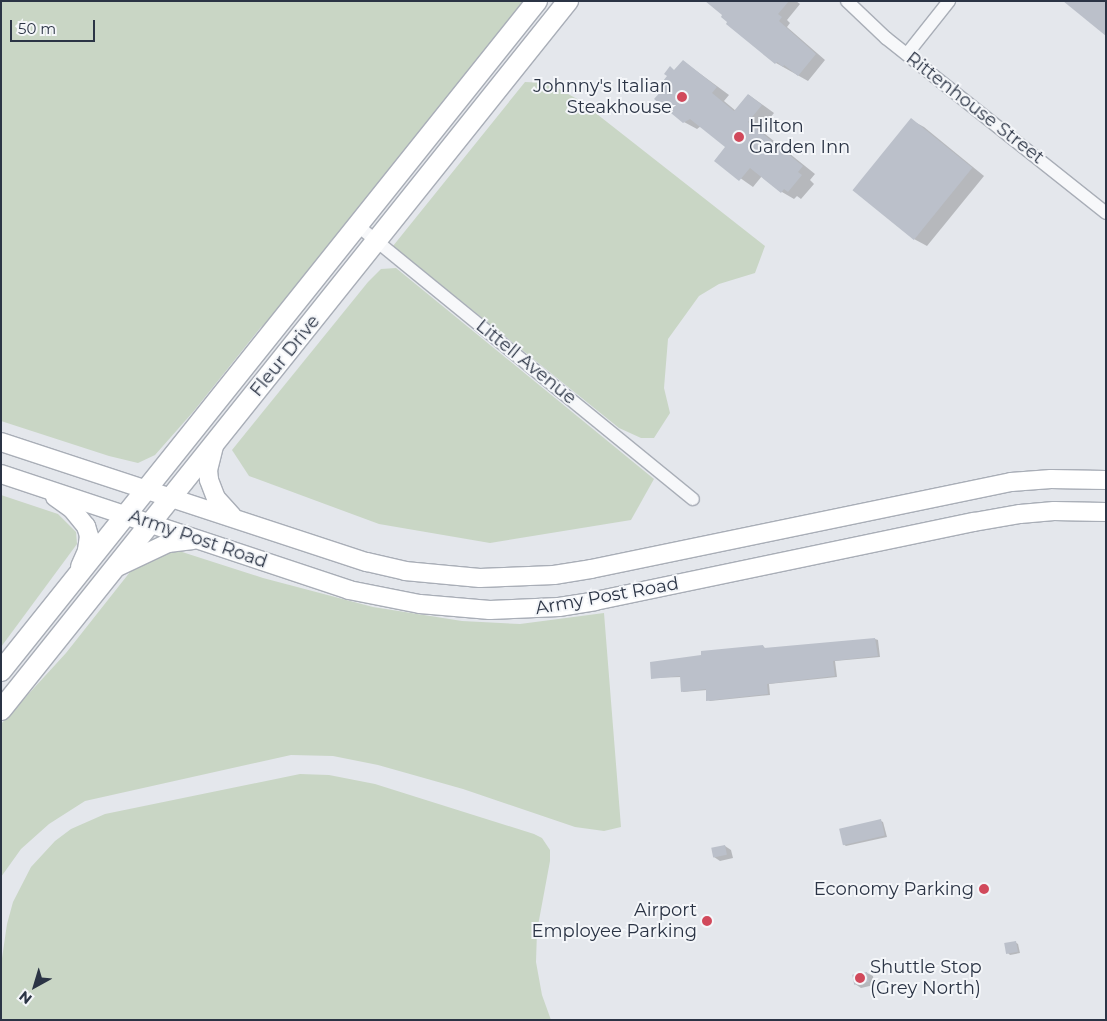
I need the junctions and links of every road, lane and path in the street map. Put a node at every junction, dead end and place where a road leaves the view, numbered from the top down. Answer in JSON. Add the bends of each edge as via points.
{"nodes":[{"id":1,"x":537,"y":1,"type":"edge"},
{"id":2,"x":568,"y":1,"type":"edge"},
{"id":3,"x":847,"y":1,"type":"edge"},
{"id":4,"x":949,"y":1,"type":"edge"},
{"id":5,"x":907,"y":54,"type":"junction"},
{"id":6,"x":1106,"y":213,"type":"edge"},
{"id":7,"x":358,"y":226,"type":"junction"},
{"id":8,"x":377,"y":241,"type":"junction"},
{"id":9,"x":217,"y":440,"type":"junction"},
{"id":10,"x":1,"y":442,"type":"edge"},
{"id":11,"x":1,"y":474,"type":"edge"},
{"id":12,"x":1106,"y":480,"type":"edge"},
{"id":13,"x":42,"y":488,"type":"junction"},
{"id":14,"x":147,"y":488,"type":"junction"},
{"id":15,"x":172,"y":496,"type":"junction"},
{"id":16,"x":693,"y":499,"type":"dead end"},
{"id":17,"x":1106,"y":512,"type":"edge"},
{"id":18,"x":127,"y":514,"type":"junction"},
{"id":19,"x":234,"y":518,"type":"junction"},
{"id":20,"x":151,"y":523,"type":"junction"},
{"id":21,"x":198,"y":539,"type":"junction"},
{"id":22,"x":114,"y":568,"type":"junction"},
{"id":23,"x":69,"y":586,"type":"junction"},
{"id":24,"x":1,"y":671,"type":"edge"},
{"id":25,"x":1,"y":710,"type":"edge"}],
"edges":[{"from":1,"to":7,"type":"main road","name":"Fleur Drive"},
{"from":2,"to":8,"type":"main road","name":"Fleur Drive"},
{"from":3,"to":5,"type":"street","name":"Rittenhouse Street"},
{"from":4,"to":5,"type":"street"},
{"from":5,"to":6,"type":"street","name":"Rittenhouse Street"},
{"from":7,"to":8,"type":"street","name":"Littell Avenue"},
{"from":7,"to":14,"type":"main road","name":"Fleur Drive"},
{"from":8,"to":9,"type":"main road","name":"Fleur Drive"},
{"from":8,"to":16,"type":"street","name":"Littell Avenue"},
{"from":9,"to":15,"type":"main road","name":"Fleur Drive"},
{"from":9,"to":19,"type":"main road","via":[[210,459],[209,480],[216,498]]},
{"from":10,"to":14,"type":"main road","name":"Army Post Road"},
{"from":11,"to":13,"type":"main road","name":"Army Post Road"},
{"from":12,"to":19,"type":"main road","name":"Army Post Road","via":[[1011,482],[591,569],[516,578],[452,577],[367,562]]},
{"from":13,"to":18,"type":"main road","name":"Army Post Road"},
{"from":13,"to":23,"type":"main road","via":[[72,509],[86,526],[89,536],[87,551]]},
{"from":14,"to":15,"type":"main road","name":"Army Post Road"},
{"from":14,"to":18,"type":"main road","name":"Fleur Drive"},
{"from":15,"to":19,"type":"main road","name":"Army Post Road"},
{"from":15,"to":20,"type":"main road","name":"Fleur Drive"},
{"from":17,"to":21,"type":"main road","name":"Army Post Road","via":[[1054,511],[974,522],[595,601],[525,610],[454,608],[349,590]]},
{"from":18,"to":20,"type":"main road","name":"Army Post Road"},
{"from":18,"to":23,"type":"main road","name":"Fleur Drive"},
{"from":20,"to":21,"type":"main road","name":"Army Post Road"},
{"from":20,"to":22,"type":"main road","name":"Fleur Drive"},
{"from":21,"to":22,"type":"main road","via":[[168,543]]},
{"from":22,"to":25,"type":"main road","name":"Fleur Drive"},
{"from":23,"to":24,"type":"main road","name":"Fleur Drive"}]}
